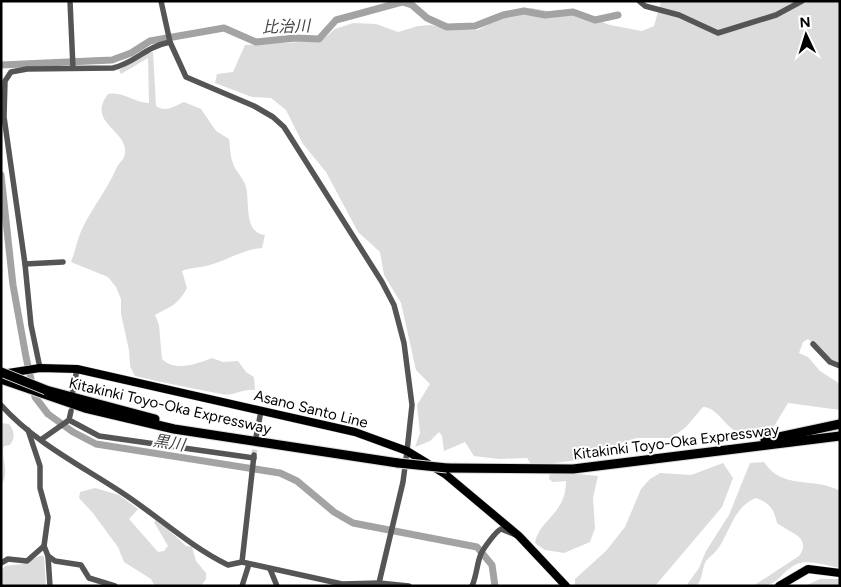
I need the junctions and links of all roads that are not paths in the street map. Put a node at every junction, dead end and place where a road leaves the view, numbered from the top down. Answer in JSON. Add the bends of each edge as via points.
{"nodes":[{"id":1,"x":70,"y":1,"type":"edge"},
{"id":2,"x":161,"y":1,"type":"edge"},
{"id":3,"x":639,"y":1,"type":"edge"},
{"id":4,"x":802,"y":1,"type":"edge"},
{"id":5,"x":170,"y":42,"type":"junction"},
{"id":6,"x":73,"y":68,"type":"junction"},
{"id":7,"x":3,"y":129,"type":"edge"},
{"id":8,"x":63,"y":262,"type":"dead end"},
{"id":9,"x":25,"y":264,"type":"junction"},
{"id":10,"x":813,"y":344,"type":"dead end"},
{"id":11,"x":840,"y":366,"type":"edge"},
{"id":12,"x":36,"y":368,"type":"junction"},
{"id":13,"x":77,"y":369,"type":"junction"},
{"id":14,"x":1,"y":373,"type":"edge"},
{"id":15,"x":1,"y":379,"type":"edge"},
{"id":16,"x":73,"y":391,"type":"dead end"},
{"id":17,"x":1,"y":405,"type":"edge"},
{"id":18,"x":71,"y":411,"type":"dead end"},
{"id":19,"x":261,"y":411,"type":"junction"},
{"id":20,"x":68,"y":420,"type":"junction"},
{"id":21,"x":840,"y":424,"type":"edge"},
{"id":22,"x":28,"y":430,"type":"junction"},
{"id":23,"x":840,"y":434,"type":"edge"},
{"id":24,"x":256,"y":437,"type":"tunnel mouth"},
{"id":25,"x":42,"y":439,"type":"junction"},
{"id":26,"x":277,"y":445,"type":"junction"},
{"id":27,"x":733,"y":447,"type":"junction"},
{"id":28,"x":407,"y":451,"type":"junction"},
{"id":29,"x":516,"y":470,"type":"junction"},
{"id":30,"x":519,"y":536,"type":"junction"},
{"id":31,"x":44,"y":546,"type":"junction"},
{"id":32,"x":48,"y":556,"type":"junction"},
{"id":33,"x":242,"y":562,"type":"junction"},
{"id":34,"x":1,"y":563,"type":"edge"},
{"id":35,"x":249,"y":564,"type":"junction"},
{"id":36,"x":270,"y":569,"type":"junction"},
{"id":37,"x":840,"y":572,"type":"edge"},
{"id":38,"x":379,"y":583,"type":"junction"},
{"id":39,"x":342,"y":585,"type":"edge"},
{"id":40,"x":50,"y":586,"type":"edge"},
{"id":41,"x":115,"y":586,"type":"edge"},
{"id":42,"x":242,"y":586,"type":"edge"},
{"id":43,"x":278,"y":586,"type":"edge"},
{"id":44,"x":409,"y":586,"type":"edge"},
{"id":45,"x":472,"y":586,"type":"edge"},
{"id":46,"x":566,"y":586,"type":"edge"},
{"id":47,"x":779,"y":586,"type":"edge"}],
"edges":[{"from":1,"to":6,"type":"street"},
{"from":2,"to":5,"type":"street"},
{"from":3,"to":4,"type":"street","via":[[718,33],[776,15]]},
{"from":5,"to":6,"type":"street","via":[[149,48],[124,65],[113,68]]},
{"from":5,"to":28,"type":"street","via":[[183,74],[189,80],[254,106],[284,127],[382,282],[399,319],[409,376],[412,405]]},
{"from":6,"to":7,"type":"street","via":[[27,70],[8,75]]},
{"from":7,"to":9,"type":"street"},
{"from":8,"to":9,"type":"street"},
{"from":9,"to":12,"type":"street"},
{"from":10,"to":11,"type":"street","via":[[830,362]]},
{"from":12,"to":13,"type":"main road","name":"Asano Santo Line"},
{"from":12,"to":14,"type":"main road","name":"Asano Santo Line"},
{"from":13,"to":16,"type":"street"},
{"from":13,"to":19,"type":"main road","name":"Asano Santo Line"},
{"from":14,"to":26,"type":"highway","name":"Kitakinki Toyo-Oka Expressway","bridge":true,"via":[[46,390],[127,413]]},
{"from":15,"to":26,"type":"highway","name":"Kitakinki Toyo-Oka Expressway","via":[[54,399],[112,415],[174,429]]},
{"from":17,"to":22,"type":"street"},
{"from":18,"to":20,"type":"street"},
{"from":19,"to":24,"type":"street"},
{"from":19,"to":28,"type":"main road","name":"Asano Santo Line","via":[[355,432]]},
{"from":20,"to":25,"type":"street"},
{"from":20,"to":33,"type":"street","via":[[99,436],[254,456]]},
{"from":21,"to":27,"type":"highway"},
{"from":22,"to":25,"type":"street"},
{"from":22,"to":31,"type":"street","via":[[40,466],[40,488],[48,517]]},
{"from":23,"to":27,"type":"highway","name":"Kitakinki Toyo-Oka Expressway"},
{"from":23,"to":29,"type":"highway","name":"Kitakinki Toyo-Oka Expressway","via":[[573,470]]},
{"from":25,"to":33,"type":"street","via":[[207,555],[228,565]]},
{"from":26,"to":29,"type":"highway","name":"Kitakinki Toyo-Oka Expressway","bridge":true,"via":[[398,463]]},
{"from":27,"to":29,"type":"highway","name":"Kitakinki Toyo-Oka Expressway"},
{"from":28,"to":30,"type":"main road","name":"Asano Santo Line","via":[[445,474]]},
{"from":28,"to":38,"type":"street","via":[[403,482]]},
{"from":30,"to":45,"type":"street","via":[[501,529],[496,532],[481,554]]},
{"from":30,"to":46,"type":"main road","name":"Asano Santo Line"},
{"from":31,"to":32,"type":"street"},
{"from":31,"to":34,"type":"street","via":[[27,561],[8,559]]},
{"from":32,"to":40,"type":"street"},
{"from":32,"to":41,"type":"street","via":[[56,562],[81,565],[89,578]]},
{"from":33,"to":35,"type":"street"},
{"from":35,"to":36,"type":"street"},
{"from":35,"to":42,"type":"street"},
{"from":36,"to":39,"type":"street"},
{"from":36,"to":43,"type":"street"},
{"from":37,"to":47,"type":"main road","via":[[808,568]]},
{"from":38,"to":39,"type":"street"},
{"from":38,"to":44,"type":"street"}]}
